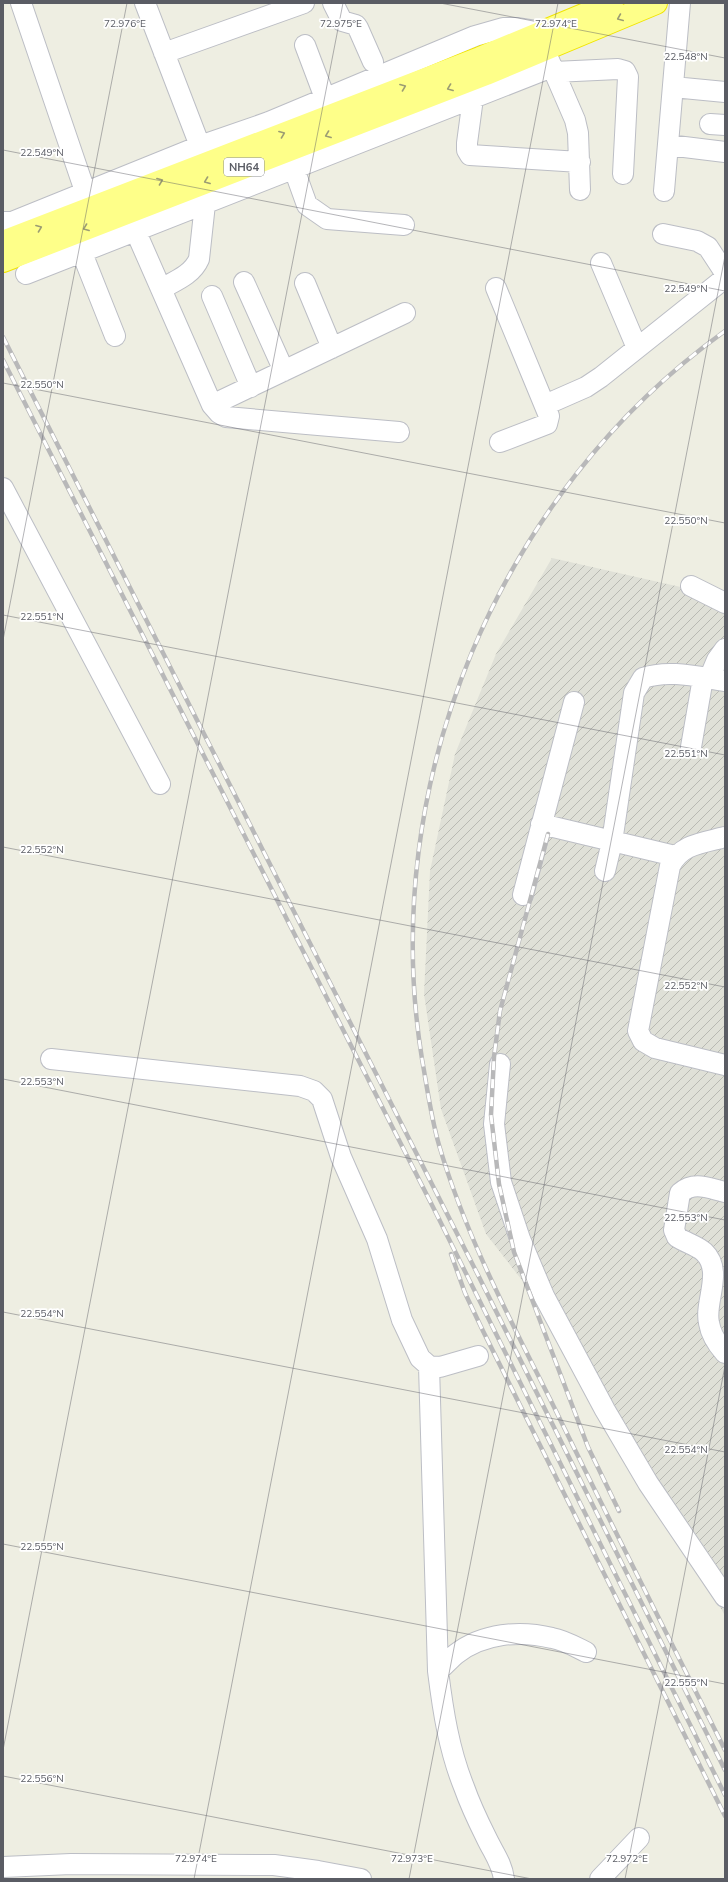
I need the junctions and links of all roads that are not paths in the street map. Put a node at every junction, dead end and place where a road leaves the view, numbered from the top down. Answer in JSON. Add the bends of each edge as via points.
{"nodes":[{"id":1,"x":21,"y":3,"type":"edge"},
{"id":2,"x":145,"y":3,"type":"edge"},
{"id":3,"x":304,"y":3,"type":"edge"},
{"id":4,"x":333,"y":3,"type":"edge"},
{"id":5,"x":612,"y":3,"type":"edge"},
{"id":6,"x":656,"y":3,"type":"edge"},
{"id":7,"x":680,"y":3,"type":"edge"},
{"id":8,"x":305,"y":45,"type":"dead end"},
{"id":9,"x":547,"y":51,"type":"junction"},
{"id":10,"x":164,"y":53,"type":"junction"},
{"id":11,"x":373,"y":62,"type":"dead end"},
{"id":12,"x":483,"y":66,"type":"junction"},
{"id":13,"x":673,"y":88,"type":"junction"},
{"id":14,"x":725,"y":92,"type":"edge"},
{"id":15,"x":325,"y":98,"type":"junction"},
{"id":16,"x":473,"y":98,"type":"junction"},
{"id":17,"x":668,"y":145,"type":"junction"},
{"id":18,"x":200,"y":146,"type":"junction"},
{"id":19,"x":725,"y":152,"type":"edge"},
{"id":20,"x":580,"y":162,"type":"junction"},
{"id":21,"x":294,"y":169,"type":"junction"},
{"id":22,"x":623,"y":174,"type":"dead end"},
{"id":23,"x":580,"y":190,"type":"dead end"},
{"id":24,"x":664,"y":191,"type":"dead end"},
{"id":25,"x":86,"y":194,"type":"junction"},
{"id":26,"x":205,"y":204,"type":"junction"},
{"id":27,"x":3,"y":222,"type":"edge"},
{"id":28,"x":404,"y":225,"type":"dead end"},
{"id":29,"x":136,"y":232,"type":"junction"},
{"id":30,"x":663,"y":234,"type":"dead end"},
{"id":31,"x":3,"y":242,"type":"edge"},
{"id":32,"x":82,"y":253,"type":"junction"},
{"id":33,"x":3,"y":261,"type":"edge"},
{"id":34,"x":601,"y":262,"type":"dead end"},
{"id":35,"x":725,"y":273,"type":"edge"},
{"id":36,"x":26,"y":274,"type":"dead end"},
{"id":37,"x":725,"y":278,"type":"edge"},
{"id":38,"x":244,"y":282,"type":"dead end"},
{"id":39,"x":305,"y":283,"type":"dead end"},
{"id":40,"x":496,"y":288,"type":"dead end"},
{"id":41,"x":161,"y":289,"type":"junction"},
{"id":42,"x":212,"y":296,"type":"dead end"},
{"id":43,"x":405,"y":312,"type":"dead end"},
{"id":44,"x":115,"y":336,"type":"dead end"},
{"id":45,"x":332,"y":348,"type":"junction"},
{"id":46,"x":637,"y":348,"type":"junction"},
{"id":47,"x":284,"y":371,"type":"junction"},
{"id":48,"x":251,"y":387,"type":"junction"},
{"id":49,"x":212,"y":405,"type":"junction"},
{"id":50,"x":544,"y":405,"type":"junction"},
{"id":51,"x":399,"y":432,"type":"dead end"},
{"id":52,"x":500,"y":442,"type":"dead end"},
{"id":53,"x":3,"y":488,"type":"edge"},
{"id":54,"x":691,"y":586,"type":"dead end"},
{"id":55,"x":725,"y":603,"type":"edge"},
{"id":56,"x":725,"y":649,"type":"edge"},
{"id":57,"x":712,"y":679,"type":"edge"},
{"id":58,"x":574,"y":702,"type":"dead end"},
{"id":59,"x":691,"y":747,"type":"dead end"},
{"id":60,"x":160,"y":784,"type":"dead end"},
{"id":61,"x":541,"y":824,"type":"junction"},
{"id":62,"x":725,"y":837,"type":"edge"},
{"id":63,"x":612,"y":842,"type":"junction"},
{"id":64,"x":675,"y":856,"type":"junction"},
{"id":65,"x":605,"y":871,"type":"dead end"},
{"id":66,"x":523,"y":895,"type":"dead end"},
{"id":67,"x":51,"y":1059,"type":"dead end"},
{"id":68,"x":500,"y":1064,"type":"dead end"},
{"id":69,"x":725,"y":1065,"type":"edge"},
{"id":70,"x":725,"y":1192,"type":"edge"},
{"id":71,"x":725,"y":1352,"type":"edge"},
{"id":72,"x":478,"y":1356,"type":"dead end"},
{"id":73,"x":429,"y":1366,"type":"junction"},
{"id":74,"x":725,"y":1597,"type":"edge"},
{"id":75,"x":586,"y":1652,"type":"dead end"},
{"id":76,"x":438,"y":1671,"type":"junction"},
{"id":77,"x":639,"y":1838,"type":"dead end"},
{"id":78,"x":3,"y":1867,"type":"edge"},
{"id":79,"x":30,"y":1872,"type":"edge"},
{"id":80,"x":86,"y":1872,"type":"edge"},
{"id":81,"x":258,"y":1872,"type":"edge"},
{"id":82,"x":310,"y":1874,"type":"edge"},
{"id":83,"x":503,"y":1875,"type":"edge"},
{"id":84,"x":361,"y":1879,"type":"edge"},
{"id":85,"x":600,"y":1879,"type":"edge"}],
"edges":[{"from":1,"to":25,"type":"street"},
{"from":2,"to":10,"type":"street"},
{"from":3,"to":10,"type":"street"},
{"from":4,"to":11,"type":"street","via":[[342,21],[356,25]]},
{"from":5,"to":9,"type":"highway","number":"NH64"},
{"from":6,"to":9,"type":"highway","number":"NH64","one_way":true},
{"from":7,"to":13,"type":"street"},
{"from":8,"to":15,"type":"street"},
{"from":9,"to":12,"type":"highway","number":"NH64"},
{"from":9,"to":15,"type":"street","via":[[518,28],[503,28]]},
{"from":9,"to":16,"type":"street"},
{"from":9,"to":20,"type":"street","via":[[575,120],[580,143]]},
{"from":9,"to":22,"type":"street","via":[[625,71],[628,77]]},
{"from":10,"to":18,"type":"street"},
{"from":31,"to":12,"type":"highway","number":"NH64","one_way":true},
{"from":12,"to":33,"type":"highway","number":"NH64","one_way":true},
{"from":13,"to":14,"type":"street"},
{"from":13,"to":17,"type":"street"},
{"from":15,"to":18,"type":"street","via":[[269,122]]},
{"from":16,"to":20,"type":"street","via":[[467,143],[470,155]]},
{"from":16,"to":21,"type":"street"},
{"from":17,"to":19,"type":"street"},
{"from":17,"to":24,"type":"street"},
{"from":18,"to":25,"type":"street"},
{"from":20,"to":23,"type":"street"},
{"from":21,"to":26,"type":"street"},
{"from":21,"to":28,"type":"street","via":[[307,206],[327,219]]},
{"from":25,"to":27,"type":"street","via":[[12,222]]},
{"from":26,"to":29,"type":"street"},
{"from":26,"to":41,"type":"street","via":[[195,267]]},
{"from":29,"to":32,"type":"street"},
{"from":29,"to":41,"type":"street"},
{"from":30,"to":35,"type":"street","via":[[697,241],[708,247]]},
{"from":32,"to":36,"type":"street"},
{"from":32,"to":44,"type":"street"},
{"from":34,"to":46,"type":"street"},
{"from":37,"to":46,"type":"street"},
{"from":38,"to":47,"type":"street"},
{"from":39,"to":45,"type":"street"},
{"from":40,"to":50,"type":"street"},
{"from":41,"to":49,"type":"street"},
{"from":42,"to":48,"type":"street"},
{"from":43,"to":45,"type":"street"},
{"from":45,"to":47,"type":"street"},
{"from":46,"to":50,"type":"street","via":[[586,387]]},
{"from":47,"to":48,"type":"street"},
{"from":48,"to":49,"type":"street"},
{"from":49,"to":51,"type":"street","via":[[226,417]]},
{"from":50,"to":52,"type":"street","via":[[549,416],[547,424]]},
{"from":53,"to":60,"type":"street"},
{"from":54,"to":55,"type":"street"},
{"from":56,"to":57,"type":"street","via":[[717,660]]},
{"from":57,"to":59,"type":"street"},
{"from":57,"to":63,"type":"street","via":[[668,673],[643,678],[634,693]]},
{"from":58,"to":61,"type":"street"},
{"from":61,"to":63,"type":"street"},
{"from":61,"to":66,"type":"street"},
{"from":62,"to":64,"type":"street","via":[[681,850]]},
{"from":63,"to":64,"type":"street"},
{"from":63,"to":65,"type":"street"},
{"from":64,"to":69,"type":"street","via":[[670,866],[638,1031],[643,1041],[655,1048]]},
{"from":67,"to":73,"type":"street","via":[[300,1086],[314,1090],[322,1099],[341,1157],[377,1239],[402,1320],[420,1358]]},
{"from":68,"to":74,"type":"street","via":[[494,1124],[501,1182],[520,1239],[544,1296],[605,1410],[648,1483]]},
{"from":70,"to":71,"type":"street","via":[[698,1186],[687,1187],[680,1193],[674,1230],[677,1237],[705,1253],[711,1264],[714,1276],[708,1322],[715,1341]]},
{"from":72,"to":73,"type":"street","via":[[440,1367]]},
{"from":73,"to":76,"type":"street"},
{"from":75,"to":76,"type":"street","via":[[554,1638],[524,1633],[499,1635],[473,1644],[456,1654]]},
{"from":76,"to":83,"type":"street","via":[[452,1755],[486,1838],[499,1860]]},
{"from":77,"to":85,"type":"street"},
{"from":78,"to":79,"type":"street"},
{"from":79,"to":80,"type":"street"},
{"from":80,"to":81,"type":"street"},
{"from":81,"to":82,"type":"street"},
{"from":82,"to":84,"type":"street"}]}
